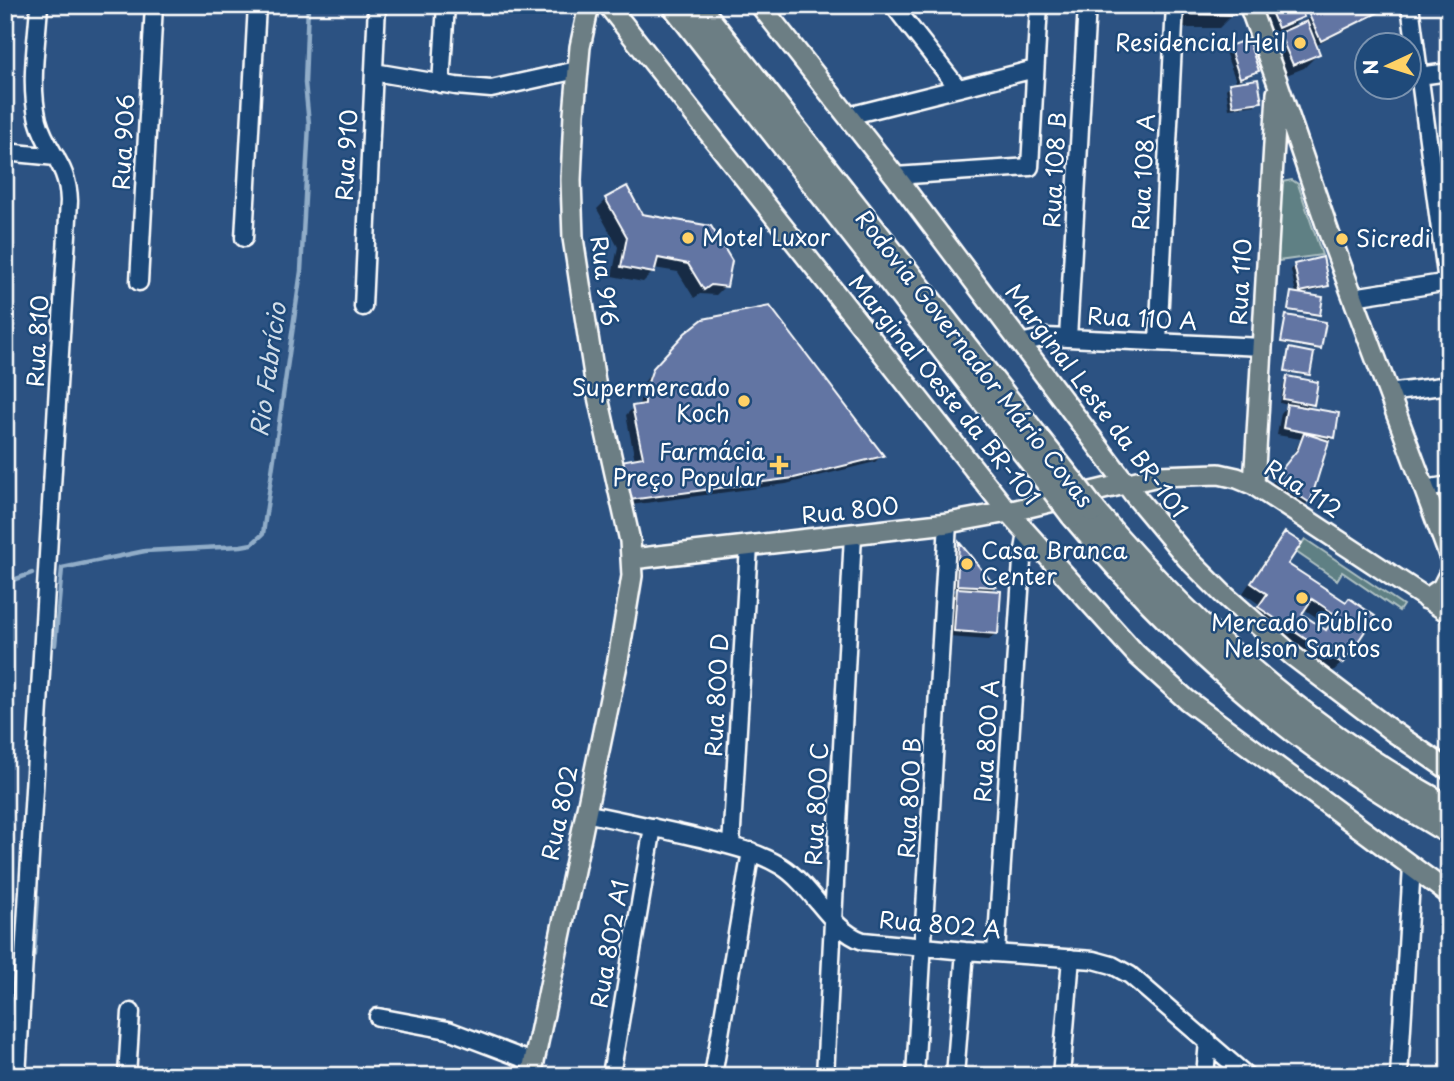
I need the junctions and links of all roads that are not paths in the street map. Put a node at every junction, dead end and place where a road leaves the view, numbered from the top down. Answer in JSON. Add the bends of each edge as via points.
{"nodes":[{"id":1,"x":39,"y":5,"type":"edge"},
{"id":2,"x":155,"y":5,"type":"edge"},
{"id":3,"x":257,"y":5,"type":"edge"},
{"id":4,"x":377,"y":5,"type":"edge"},
{"id":5,"x":446,"y":5,"type":"edge"},
{"id":6,"x":589,"y":5,"type":"edge"},
{"id":7,"x":608,"y":5,"type":"edge"},
{"id":8,"x":674,"y":5,"type":"edge"},
{"id":9,"x":697,"y":5,"type":"edge"},
{"id":10,"x":761,"y":5,"type":"edge"},
{"id":11,"x":893,"y":5,"type":"edge"},
{"id":12,"x":1039,"y":5,"type":"edge"},
{"id":13,"x":1087,"y":5,"type":"edge"},
{"id":14,"x":1175,"y":5,"type":"edge"},
{"id":15,"x":1248,"y":5,"type":"edge"},
{"id":16,"x":1410,"y":5,"type":"edge"},
{"id":17,"x":1413,"y":32,"type":"edge"},
{"id":18,"x":1035,"y":69,"type":"junction"},
{"id":19,"x":577,"y":70,"type":"junction"},
{"id":20,"x":374,"y":72,"type":"junction"},
{"id":21,"x":1449,"y":72,"type":"edge"},
{"id":22,"x":1422,"y":76,"type":"edge"},
{"id":23,"x":1278,"y":81,"type":"junction"},
{"id":24,"x":441,"y":84,"type":"junction"},
{"id":25,"x":958,"y":88,"type":"junction"},
{"id":26,"x":1422,"y":90,"type":"edge"},
{"id":27,"x":848,"y":116,"type":"junction"},
{"id":28,"x":5,"y":152,"type":"edge"},
{"id":29,"x":56,"y":157,"type":"junction"},
{"id":30,"x":1308,"y":172,"type":"junction"},
{"id":31,"x":895,"y":176,"type":"junction"},
{"id":32,"x":1441,"y":178,"type":"edge"},
{"id":33,"x":1272,"y":179,"type":"junction"},
{"id":34,"x":244,"y":238,"type":"dead end"},
{"id":35,"x":139,"y":282,"type":"dead end"},
{"id":36,"x":1448,"y":282,"type":"edge"},
{"id":37,"x":1353,"y":297,"type":"junction"},
{"id":38,"x":363,"y":307,"type":"dead end"},
{"id":39,"x":1068,"y":338,"type":"junction"},
{"id":40,"x":1158,"y":342,"type":"junction"},
{"id":41,"x":1021,"y":343,"type":"junction"},
{"id":42,"x":1262,"y":347,"type":"junction"},
{"id":43,"x":1449,"y":386,"type":"edge"},
{"id":44,"x":1388,"y":393,"type":"junction"},
{"id":45,"x":1125,"y":483,"type":"junction"},
{"id":46,"x":1254,"y":485,"type":"junction"},
{"id":47,"x":1449,"y":485,"type":"edge"},
{"id":48,"x":988,"y":487,"type":"junction"},
{"id":49,"x":1424,"y":489,"type":"junction"},
{"id":50,"x":1068,"y":499,"type":"junction"},
{"id":51,"x":1008,"y":512,"type":"junction"},
{"id":52,"x":970,"y":519,"type":"junction"},
{"id":53,"x":948,"y":523,"type":"junction"},
{"id":54,"x":1027,"y":533,"type":"junction"},
{"id":55,"x":853,"y":535,"type":"junction"},
{"id":56,"x":749,"y":546,"type":"junction"},
{"id":57,"x":1449,"y":555,"type":"edge"},
{"id":58,"x":632,"y":559,"type":"junction"},
{"id":59,"x":1449,"y":574,"type":"edge"},
{"id":60,"x":1426,"y":599,"type":"junction"},
{"id":61,"x":1449,"y":613,"type":"edge"},
{"id":62,"x":1449,"y":770,"type":"edge"},
{"id":63,"x":1449,"y":808,"type":"edge"},
{"id":64,"x":585,"y":813,"type":"junction"},
{"id":65,"x":653,"y":827,"type":"junction"},
{"id":66,"x":1449,"y":832,"type":"edge"},
{"id":67,"x":731,"y":846,"type":"junction"},
{"id":68,"x":751,"y":851,"type":"junction"},
{"id":69,"x":1412,"y":866,"type":"junction"},
{"id":70,"x":1449,"y":894,"type":"edge"},
{"id":71,"x":834,"y":922,"type":"junction"},
{"id":72,"x":924,"y":946,"type":"junction"},
{"id":73,"x":965,"y":951,"type":"junction"},
{"id":74,"x":996,"y":953,"type":"junction"},
{"id":75,"x":1071,"y":958,"type":"junction"},
{"id":76,"x":131,"y":1012,"type":"dead end"},
{"id":77,"x":378,"y":1017,"type":"dead end"},
{"id":78,"x":1208,"y":1041,"type":"junction"},
{"id":79,"x":533,"y":1069,"type":"edge"},
{"id":80,"x":612,"y":1069,"type":"dead end"},
{"id":81,"x":17,"y":1076,"type":"edge"},
{"id":82,"x":127,"y":1076,"type":"edge"},
{"id":83,"x":713,"y":1076,"type":"edge"},
{"id":84,"x":825,"y":1076,"type":"edge"},
{"id":85,"x":915,"y":1076,"type":"edge"},
{"id":86,"x":956,"y":1076,"type":"edge"},
{"id":87,"x":1060,"y":1076,"type":"edge"},
{"id":88,"x":1205,"y":1076,"type":"edge"},
{"id":89,"x":1247,"y":1076,"type":"edge"},
{"id":90,"x":1399,"y":1076,"type":"edge"}],
"edges":[{"from":1,"to":29,"type":"street","name":"Rua 810","via":[[35,100],[41,130]]},
{"from":2,"to":35,"type":"street","name":"Rua 906"},
{"from":3,"to":34,"type":"street"},
{"from":4,"to":20,"type":"street","name":"Rua 910"},
{"from":5,"to":24,"type":"street"},
{"from":6,"to":19,"type":"main road","name":"Rua 916"},
{"from":7,"to":48,"type":"main road","name":"Marginal Oeste da BR-101"},
{"from":8,"to":50,"type":"highway","name":"Rodovia Governador Mário Covas"},
{"from":9,"to":50,"type":"highway","name":"Rodovia Governador Mário Covas"},
{"from":10,"to":27,"type":"main road","name":"Marginal Leste da BR-101"},
{"from":11,"to":25,"type":"street"},
{"from":12,"to":18,"type":"street"},
{"from":13,"to":39,"type":"street","name":"Rua 108 B"},
{"from":14,"to":40,"type":"street","name":"Rua 108 A"},
{"from":15,"to":23,"type":"main road"},
{"from":16,"to":17,"type":"street"},
{"from":18,"to":25,"type":"street"},
{"from":18,"to":31,"type":"street","via":[[1030,167]]},
{"from":19,"to":24,"type":"street","via":[[491,89]]},
{"from":19,"to":58,"type":"main road","name":"Rua 916","via":[[573,239],[596,388]]},
{"from":20,"to":24,"type":"street"},
{"from":20,"to":38,"type":"street","name":"Rua 910"},
{"from":21,"to":22,"type":"street"},
{"from":23,"to":30,"type":"main road"},
{"from":23,"to":33,"type":"main road","name":"Rua 110"},
{"from":25,"to":27,"type":"street"},
{"from":26,"to":32,"type":"street"},
{"from":27,"to":31,"type":"main road","name":"Marginal Leste da BR-101"},
{"from":28,"to":29,"type":"street"},
{"from":29,"to":81,"type":"street","name":"Rua 810","via":[[68,184],[69,201]]},
{"from":30,"to":33,"type":"main road","via":[[1288,166]]},
{"from":30,"to":37,"type":"main road"},
{"from":31,"to":41,"type":"main road","name":"Marginal Leste da BR-101"},
{"from":32,"to":36,"type":"street"},
{"from":33,"to":42,"type":"main road","name":"Rua 110"},
{"from":36,"to":37,"type":"street"},
{"from":37,"to":44,"type":"main road"},
{"from":39,"to":40,"type":"street","name":"Rua 110 A"},
{"from":39,"to":41,"type":"street","name":"Rua 110 A"},
{"from":40,"to":42,"type":"street","name":"Rua 110 A"},
{"from":41,"to":45,"type":"main road","name":"Marginal Leste da BR-101"},
{"from":42,"to":46,"type":"main road","name":"Rua 110"},
{"from":43,"to":44,"type":"street"},
{"from":44,"to":49,"type":"main road"},
{"from":45,"to":46,"type":"main road","name":"Rua 112","via":[[1205,474]]},
{"from":45,"to":50,"type":"main road","name":"Rua 112"},
{"from":45,"to":62,"type":"main road","name":"Marginal Leste da BR-101","via":[[1187,558],[1255,624],[1392,732]]},
{"from":46,"to":60,"type":"main road","name":"Rua 112"},
{"from":47,"to":49,"type":"street"},
{"from":48,"to":50,"type":"main road","via":[[1025,500]]},
{"from":48,"to":51,"type":"main road","name":"Marginal Oeste da BR-101"},
{"from":48,"to":52,"type":"main road"},
{"from":49,"to":57,"type":"main road"},
{"from":50,"to":51,"type":"main road","name":"Rua 800"},
{"from":50,"to":54,"type":"main road","via":[[1036,513]]},
{"from":50,"to":63,"type":"highway","name":"Rodovia Governador Mário Covas","via":[[1275,690],[1351,747]]},
{"from":50,"to":66,"type":"highway","name":"Rodovia Governador Mário Covas","via":[[1148,601],[1244,690],[1360,778]]},
{"from":51,"to":52,"type":"main road","name":"Rua 800"},
{"from":51,"to":54,"type":"main road","name":"Marginal Oeste da BR-101"},
{"from":52,"to":53,"type":"main road","name":"Rua 800"},
{"from":53,"to":55,"type":"main road","name":"Rua 800"},
{"from":53,"to":72,"type":"street","name":"Rua 800 B"},
{"from":54,"to":69,"type":"main road","name":"Marginal Oeste da BR-101","via":[[1166,683]]},
{"from":54,"to":74,"type":"street","name":"Rua 800 A"},
{"from":55,"to":56,"type":"main road","name":"Rua 800"},
{"from":55,"to":71,"type":"street","name":"Rua 800 C"},
{"from":56,"to":58,"type":"main road","name":"Rua 800"},
{"from":56,"to":67,"type":"street","name":"Rua 800 D"},
{"from":58,"to":64,"type":"main road","name":"Rua 802","via":[[623,634]]},
{"from":59,"to":60,"type":"main road","via":[[1442,588]]},
{"from":60,"to":61,"type":"main road","name":"Rua 112"},
{"from":64,"to":65,"type":"street","name":"Rua 802 A"},
{"from":64,"to":79,"type":"main road","name":"Rua 802"},
{"from":65,"to":67,"type":"street","name":"Rua 802 A"},
{"from":65,"to":80,"type":"street","name":"Rua 802 A1"},
{"from":67,"to":68,"type":"street","name":"Rua 802 A"},
{"from":68,"to":71,"type":"street","name":"Rua 802 A","via":[[797,878]]},
{"from":68,"to":83,"type":"street"},
{"from":69,"to":70,"type":"main road","name":"Marginal Oeste da BR-101"},
{"from":69,"to":90,"type":"street"},
{"from":71,"to":72,"type":"street","name":"Rua 802 A","via":[[863,941]]},
{"from":71,"to":84,"type":"street","name":"Rua 800 C"},
{"from":72,"to":73,"type":"street","name":"Rua 802 A"},
{"from":72,"to":85,"type":"street","name":"Rua 800 B"},
{"from":73,"to":74,"type":"street","name":"Rua 802 A"},
{"from":73,"to":86,"type":"street"},
{"from":74,"to":75,"type":"street","name":"Rua 802 A"},
{"from":75,"to":78,"type":"street","name":"Rua 802 A","via":[[1120,968]]},
{"from":75,"to":87,"type":"street"},
{"from":76,"to":82,"type":"street"},
{"from":77,"to":79,"type":"street","via":[[447,1030]]},
{"from":78,"to":88,"type":"street"},
{"from":78,"to":89,"type":"street","name":"Rua 802 A"}]}
